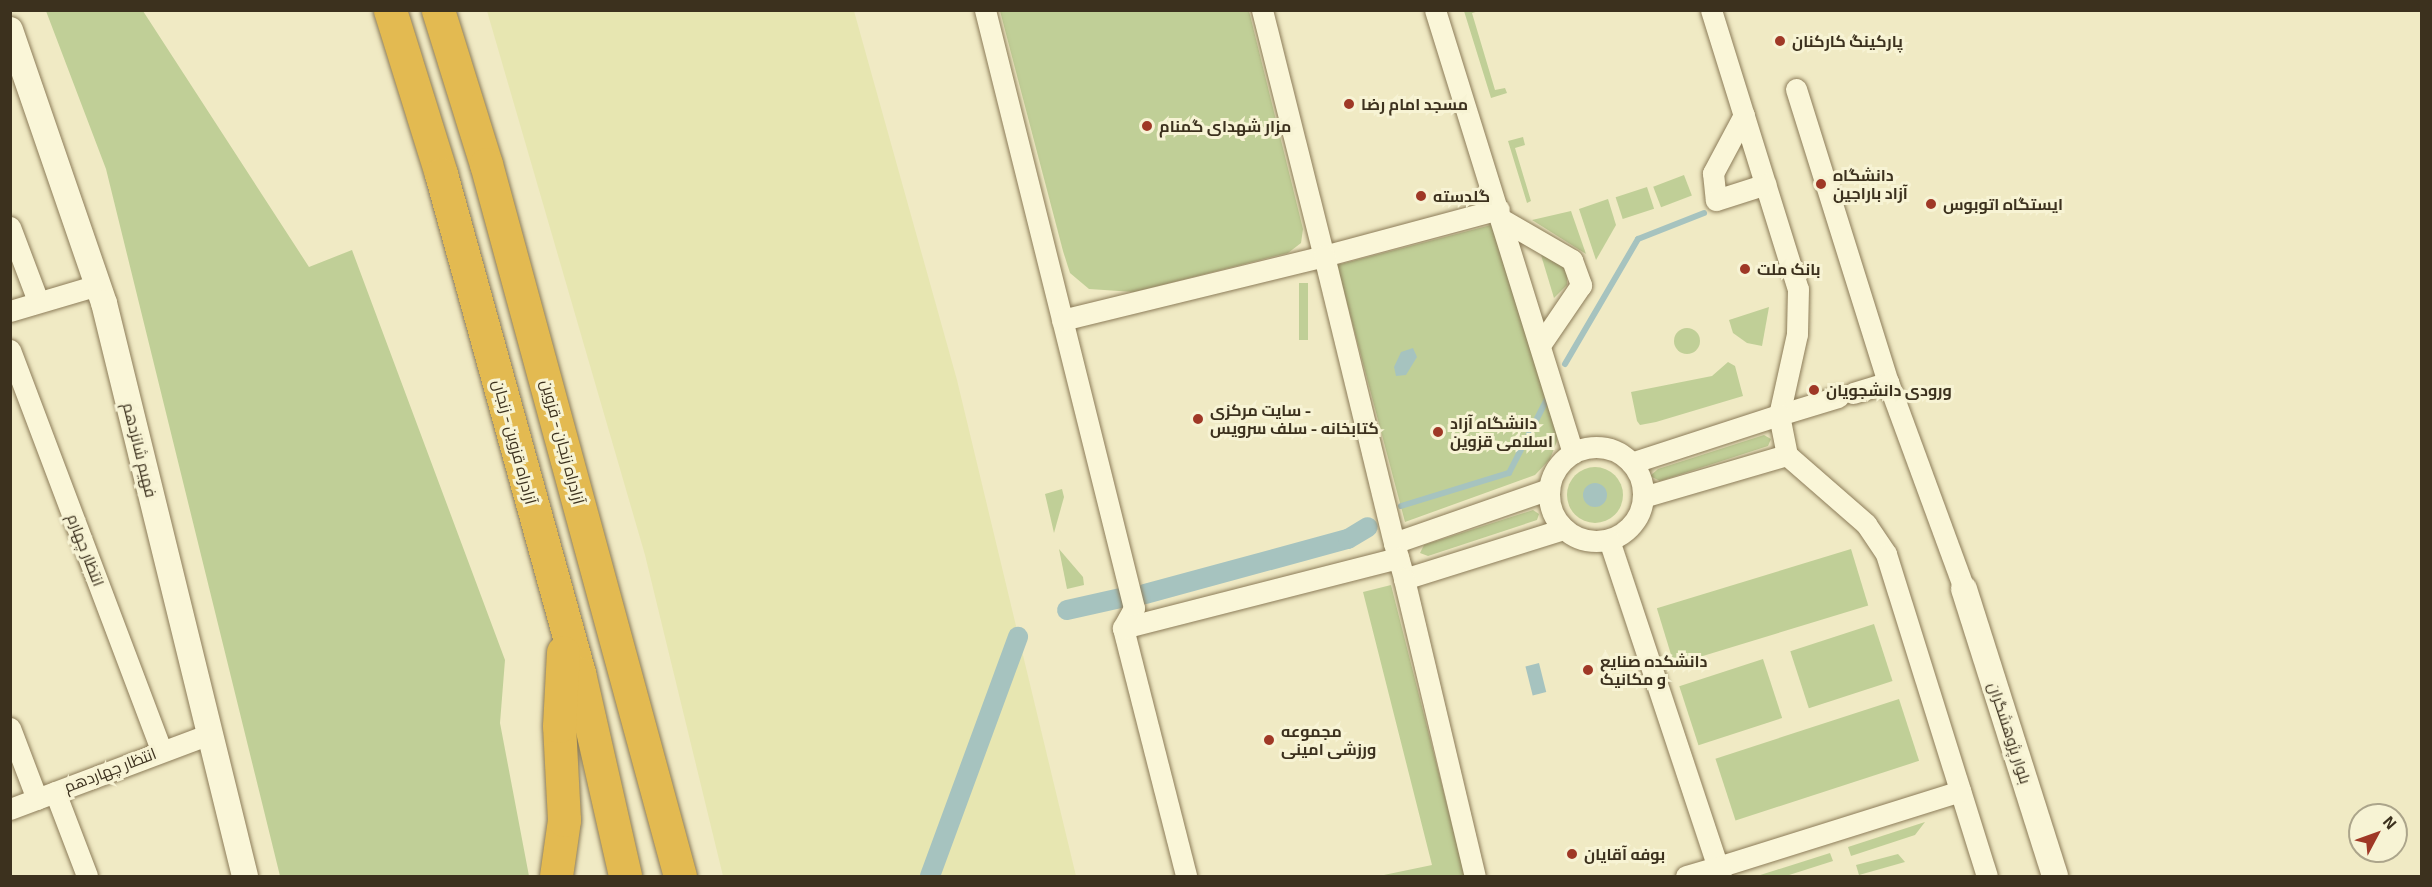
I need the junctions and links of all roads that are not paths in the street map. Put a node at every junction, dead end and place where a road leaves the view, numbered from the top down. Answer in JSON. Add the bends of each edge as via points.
{"nodes":[{"id":1,"x":390,"y":10,"type":"edge"},
{"id":2,"x":438,"y":10,"type":"edge"},
{"id":3,"x":985,"y":10,"type":"edge"},
{"id":4,"x":1262,"y":10,"type":"edge"},
{"id":5,"x":1435,"y":10,"type":"edge"},
{"id":6,"x":1711,"y":10,"type":"edge"},
{"id":7,"x":10,"y":30,"type":"edge"},
{"id":8,"x":1796,"y":89,"type":"dead end"},
{"id":9,"x":1744,"y":115,"type":"junction"},
{"id":10,"x":1766,"y":184,"type":"junction"},
{"id":11,"x":1501,"y":215,"type":"junction"},
{"id":12,"x":10,"y":227,"type":"edge"},
{"id":13,"x":1324,"y":256,"type":"junction"},
{"id":14,"x":98,"y":285,"type":"junction"},
{"id":15,"x":38,"y":301,"type":"junction"},
{"id":16,"x":10,"y":311,"type":"edge"},
{"id":17,"x":1062,"y":320,"type":"junction"},
{"id":18,"x":1540,"y":345,"type":"junction"},
{"id":19,"x":10,"y":350,"type":"edge"},
{"id":20,"x":1888,"y":382,"type":"junction"},
{"id":21,"x":1779,"y":415,"type":"junction"},
{"id":22,"x":1573,"y":453,"type":"junction"},
{"id":23,"x":1787,"y":455,"type":"junction"},
{"id":24,"x":1631,"y":463,"type":"junction"},
{"id":25,"x":1549,"y":489,"type":"junction"},
{"id":26,"x":1643,"y":497,"type":"junction"},
{"id":27,"x":1564,"y":529,"type":"junction"},
{"id":28,"x":1609,"y":540,"type":"junction"},
{"id":29,"x":1396,"y":550,"type":"junction"},
{"id":30,"x":1404,"y":579,"type":"junction"},
{"id":31,"x":1964,"y":589,"type":"joint"},
{"id":32,"x":564,"y":620,"type":"junction"},
{"id":33,"x":1123,"y":628,"type":"junction"},
{"id":34,"x":10,"y":728,"type":"edge"},
{"id":35,"x":210,"y":734,"type":"junction"},
{"id":36,"x":161,"y":750,"type":"junction"},
{"id":37,"x":1960,"y":791,"type":"junction"},
{"id":38,"x":46,"y":795,"type":"junction"},
{"id":39,"x":10,"y":808,"type":"edge"},
{"id":40,"x":1719,"y":872,"type":"edge"},
{"id":41,"x":87,"y":876,"type":"edge"},
{"id":42,"x":245,"y":876,"type":"edge"},
{"id":43,"x":556,"y":876,"type":"edge"},
{"id":44,"x":625,"y":876,"type":"edge"},
{"id":45,"x":680,"y":876,"type":"edge"},
{"id":46,"x":1186,"y":876,"type":"edge"},
{"id":47,"x":1475,"y":876,"type":"edge"},
{"id":48,"x":1686,"y":876,"type":"edge"},
{"id":49,"x":1987,"y":876,"type":"edge"},
{"id":50,"x":2055,"y":876,"type":"edge"}],
"edges":[{"from":1,"to":32,"type":"highway","name":"آزادراه قزوین - زنجان","via":[[441,174]]},
{"from":2,"to":45,"type":"highway","name":"آزادراه زنجان - قزوین","via":[[489,175]]},
{"from":3,"to":17,"type":"street"},
{"from":4,"to":13,"type":"street"},
{"from":5,"to":11,"type":"street"},
{"from":6,"to":9,"type":"street"},
{"from":7,"to":14,"type":"street","name":"فهیم شانزدهم"},
{"from":8,"to":20,"type":"street"},
{"from":9,"to":10,"type":"street"},
{"from":9,"to":10,"type":"street","via":[[1713,173],[1716,200]]},
{"from":10,"to":21,"type":"street","via":[[1798,289],[1797,334]]},
{"from":11,"to":13,"type":"street"},
{"from":11,"to":18,"type":"street"},
{"from":11,"to":18,"type":"street","via":[[1572,260],[1581,285]]},
{"from":12,"to":15,"type":"street"},
{"from":13,"to":17,"type":"street"},
{"from":13,"to":29,"type":"street"},
{"from":14,"to":15,"type":"street"},
{"from":14,"to":35,"type":"street","name":"فهیم شانزدهم"},
{"from":15,"to":16,"type":"street"},
{"from":17,"to":33,"type":"street","via":[[1134,608]]},
{"from":18,"to":22,"type":"street"},
{"from":19,"to":36,"type":"street","name":"انتظار چهارم"},
{"from":20,"to":21,"type":"street"},
{"from":20,"to":31,"type":"street"},
{"from":21,"to":23,"type":"street"},
{"from":21,"to":24,"type":"street"},
{"from":22,"to":24,"type":"street","via":[[1604,448]]},
{"from":22,"to":25,"type":"street","via":[[1557,468]]},
{"from":23,"to":26,"type":"street"},
{"from":23,"to":37,"type":"street","via":[[1866,524],[1886,554]]},
{"from":24,"to":26,"type":"street","via":[[1640,479]]},
{"from":25,"to":27,"type":"street","via":[[1550,504]]},
{"from":25,"to":29,"type":"street"},
{"from":26,"to":28,"type":"street","via":[[1633,524]]},
{"from":27,"to":28,"type":"street","via":[[1585,540]]},
{"from":27,"to":30,"type":"street"},
{"from":28,"to":40,"type":"street"},
{"from":29,"to":30,"type":"street"},
{"from":29,"to":33,"type":"street"},
{"from":30,"to":47,"type":"street"},
{"from":31,"to":50,"type":"street","name":"بلوار پژوهشگران"},
{"from":32,"to":43,"type":"highway","via":[[559,726],[564,820]]},
{"from":32,"to":44,"type":"highway","name":"آزادراه قزوین - زنجان"},
{"from":33,"to":46,"type":"street"},
{"from":34,"to":38,"type":"street"},
{"from":35,"to":36,"type":"street","name":"انتظار چهاردهم"},
{"from":35,"to":42,"type":"street","name":"فهیم شانزدهم"},
{"from":36,"to":38,"type":"street","name":"انتظار چهاردهم"},
{"from":37,"to":40,"type":"street"},
{"from":37,"to":49,"type":"street"},
{"from":38,"to":39,"type":"street","name":"انتظار چهاردهم"},
{"from":38,"to":41,"type":"street"},
{"from":40,"to":48,"type":"street"}]}
